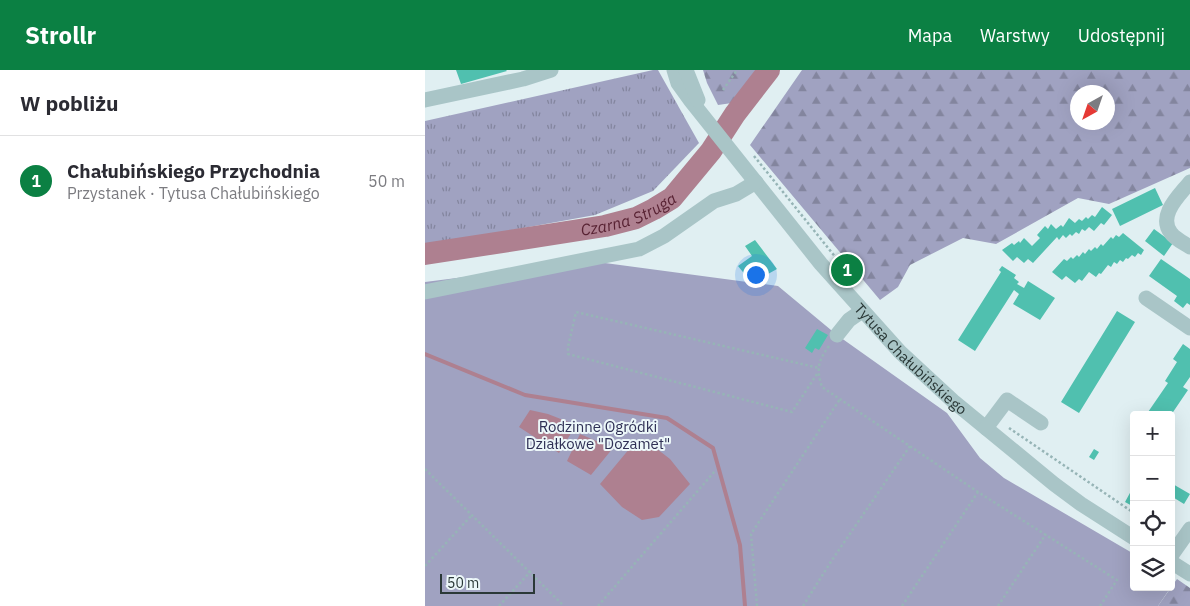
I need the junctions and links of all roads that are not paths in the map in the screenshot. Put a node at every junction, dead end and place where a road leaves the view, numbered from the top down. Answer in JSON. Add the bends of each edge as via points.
{"nodes":[{"id":1,"x":551,"y":70,"type":"edge"},
{"id":2,"x":674,"y":70,"type":"edge"},
{"id":3,"x":686,"y":70,"type":"edge"},
{"id":4,"x":425,"y":100,"type":"edge"},
{"id":5,"x":706,"y":120,"type":"junction"},
{"id":6,"x":756,"y":182,"type":"junction"},
{"id":7,"x":1190,"y":182,"type":"edge"},
{"id":8,"x":1190,"y":247,"type":"edge"},
{"id":9,"x":425,"y":292,"type":"edge"},
{"id":10,"x":1146,"y":298,"type":"dead end"},
{"id":11,"x":862,"y":311,"type":"junction"},
{"id":12,"x":1190,"y":328,"type":"edge"},
{"id":13,"x":837,"y":335,"type":"road end"},
{"id":14,"x":990,"y":423,"type":"junction"},
{"id":15,"x":1041,"y":423,"type":"dead end"},
{"id":16,"x":1190,"y":529,"type":"edge"},
{"id":17,"x":1130,"y":535,"type":"edge"},
{"id":18,"x":1175,"y":550,"type":"edge"},
{"id":19,"x":1175,"y":565,"type":"edge"},
{"id":20,"x":1190,"y":574,"type":"edge"}],
"edges":[{"from":1,"to":4,"type":"street"},
{"from":2,"to":5,"type":"street","name":"Tytusa Chałubińskiego","via":[[679,83]]},
{"from":3,"to":5,"type":"street","name":"Tytusa Chałubińskiego"},
{"from":5,"to":6,"type":"street","name":"Tytusa Chałubińskiego"},
{"from":6,"to":9,"type":"street","via":[[715,201],[639,249]]},
{"from":6,"to":11,"type":"street","name":"Tytusa Chałubińskiego"},
{"from":7,"to":8,"type":"street","via":[[1166,218],[1171,234]]},
{"from":10,"to":12,"type":"street"},
{"from":11,"to":13,"type":"street","via":[[849,320]]},
{"from":11,"to":14,"type":"street","name":"Tytusa Chałubińskiego","via":[[911,363]]},
{"from":14,"to":15,"type":"street","via":[[1007,400]]},
{"from":14,"to":17,"type":"street","name":"Tytusa Chałubińskiego","via":[[1054,484]]},
{"from":16,"to":18,"type":"street"},
{"from":19,"to":20,"type":"street"}]}
